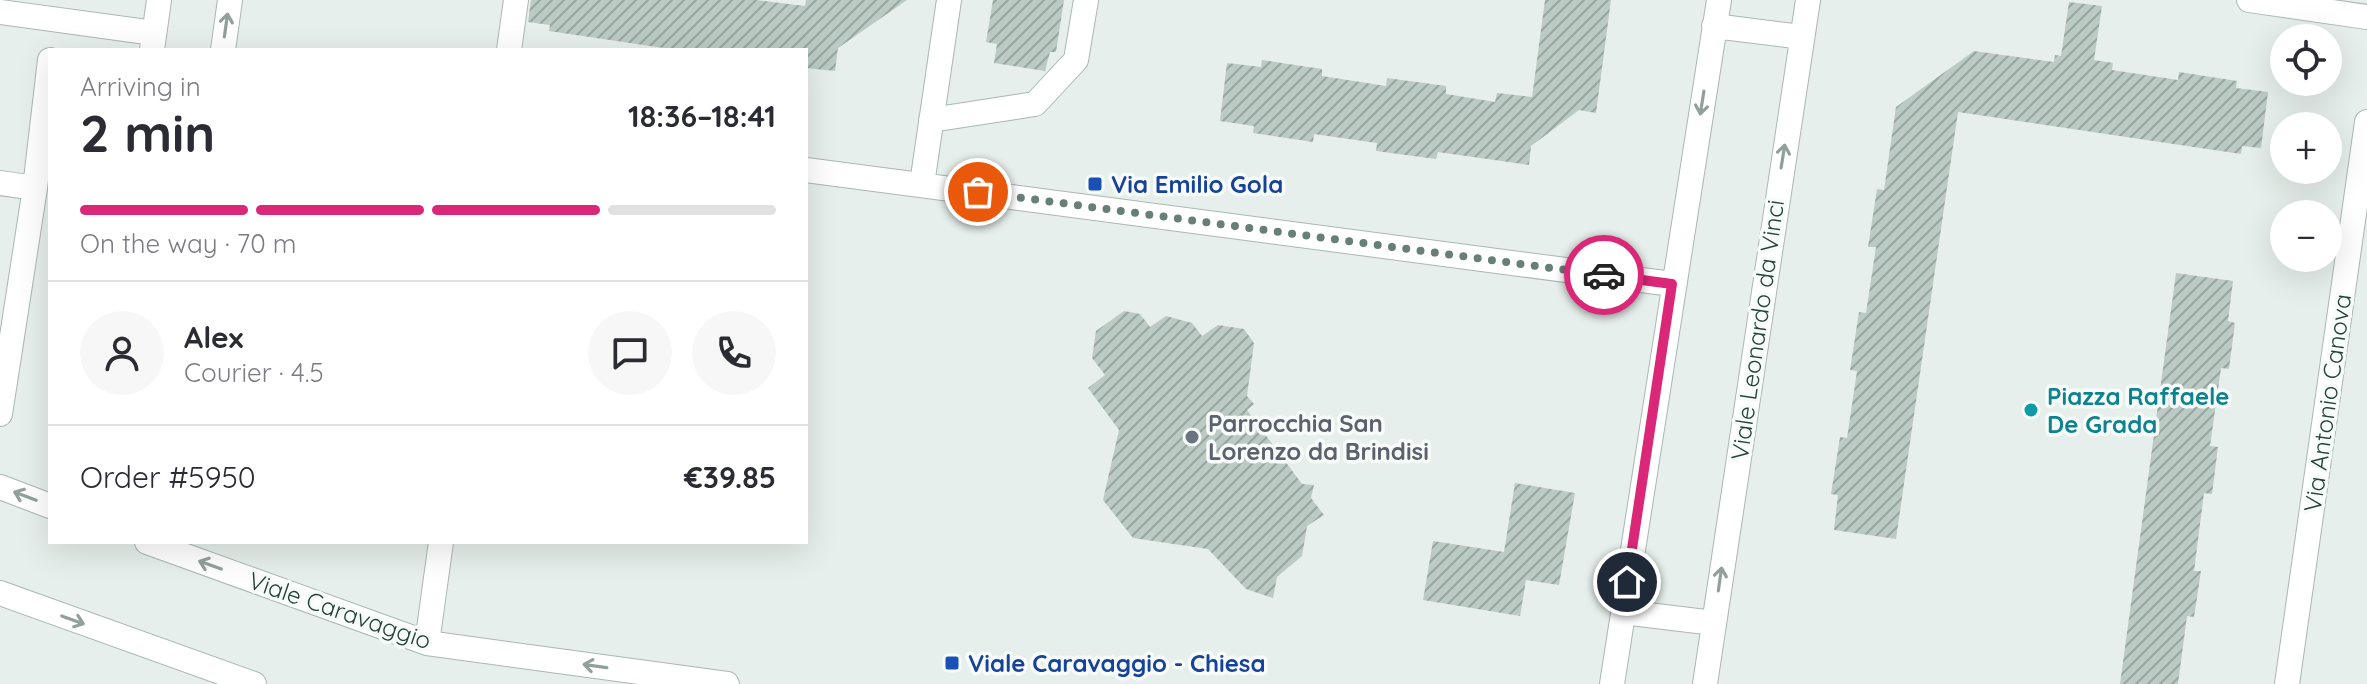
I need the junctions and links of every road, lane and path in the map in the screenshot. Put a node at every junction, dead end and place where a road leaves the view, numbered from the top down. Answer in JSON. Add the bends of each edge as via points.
{"nodes":[{"id":1,"x":159,"y":0,"type":"edge"},
{"id":2,"x":230,"y":0,"type":"edge"},
{"id":3,"x":516,"y":0,"type":"edge"},
{"id":4,"x":949,"y":0,"type":"edge"},
{"id":5,"x":1086,"y":0,"type":"edge"},
{"id":6,"x":1719,"y":0,"type":"edge"},
{"id":7,"x":1808,"y":0,"type":"edge"},
{"id":8,"x":2249,"y":0,"type":"edge"},
{"id":9,"x":0,"y":12,"type":"edge"},
{"id":10,"x":2367,"y":17,"type":"edge"},
{"id":11,"x":54,"y":22,"type":"junction"},
{"id":12,"x":1714,"y":26,"type":"junction"},
{"id":13,"x":1802,"y":37,"type":"junction"},
{"id":14,"x":153,"y":42,"type":"edge"},
{"id":15,"x":51,"y":48,"type":"edge"},
{"id":16,"x":223,"y":48,"type":"edge"},
{"id":17,"x":509,"y":48,"type":"edge"},
{"id":18,"x":48,"y":77,"type":"edge"},
{"id":19,"x":931,"y":120,"type":"junction"},
{"id":20,"x":2367,"y":122,"type":"edge"},
{"id":21,"x":808,"y":170,"type":"edge"},
{"id":22,"x":0,"y":183,"type":"edge"},
{"id":23,"x":922,"y":184,"type":"junction"},
{"id":24,"x":35,"y":188,"type":"junction"},
{"id":25,"x":1672,"y":284,"type":"junction"},
{"id":26,"x":0,"y":414,"type":"edge"},
{"id":27,"x":0,"y":487,"type":"edge"},
{"id":28,"x":48,"y":505,"type":"edge"},
{"id":29,"x":154,"y":544,"type":"edge"},
{"id":30,"x":441,"y":544,"type":"edge"},
{"id":31,"x":0,"y":593,"type":"edge"},
{"id":32,"x":1623,"y":612,"type":"junction"},
{"id":33,"x":1714,"y":623,"type":"junction"},
{"id":34,"x":427,"y":643,"type":"junction"},
{"id":35,"x":254,"y":684,"type":"edge"},
{"id":36,"x":727,"y":684,"type":"edge"},
{"id":37,"x":1612,"y":684,"type":"edge"},
{"id":38,"x":1705,"y":684,"type":"edge"},
{"id":39,"x":2287,"y":684,"type":"edge"}],
"edges":[{"from":1,"to":14,"type":"street"},
{"from":16,"to":2,"type":"street","one_way":true},
{"from":3,"to":17,"type":"street"},
{"from":4,"to":19,"type":"street"},
{"from":5,"to":19,"type":"street","via":[[1076,60],[1035,104]]},
{"from":6,"to":12,"type":"street"},
{"from":7,"to":13,"type":"street","name":"Viale Leonardo da Vinci"},
{"from":8,"to":10,"type":"street"},
{"from":9,"to":11,"type":"street"},
{"from":11,"to":14,"type":"street"},
{"from":11,"to":15,"type":"street"},
{"from":12,"to":13,"type":"street"},
{"from":12,"to":25,"type":"street","one_way":true},
{"from":33,"to":13,"type":"street","name":"Viale Leonardo da Vinci","one_way":true},
{"from":18,"to":24,"type":"street"},
{"from":19,"to":23,"type":"street"},
{"from":20,"to":39,"type":"street","name":"Via Antonio Canova"},
{"from":21,"to":23,"type":"street"},
{"from":22,"to":24,"type":"street"},
{"from":23,"to":25,"type":"street"},
{"from":24,"to":26,"type":"street"},
{"from":25,"to":32,"type":"street"},
{"from":28,"to":27,"type":"street","one_way":true},
{"from":34,"to":29,"type":"street","name":"Viale Caravaggio","one_way":true},
{"from":30,"to":34,"type":"street"},
{"from":31,"to":35,"type":"street","one_way":true},
{"from":32,"to":33,"type":"street"},
{"from":32,"to":37,"type":"street"},
{"from":33,"to":38,"type":"street","name":"Viale Leonardo da Vinci"},
{"from":36,"to":34,"type":"street","name":"Viale Caravaggio","one_way":true}]}
